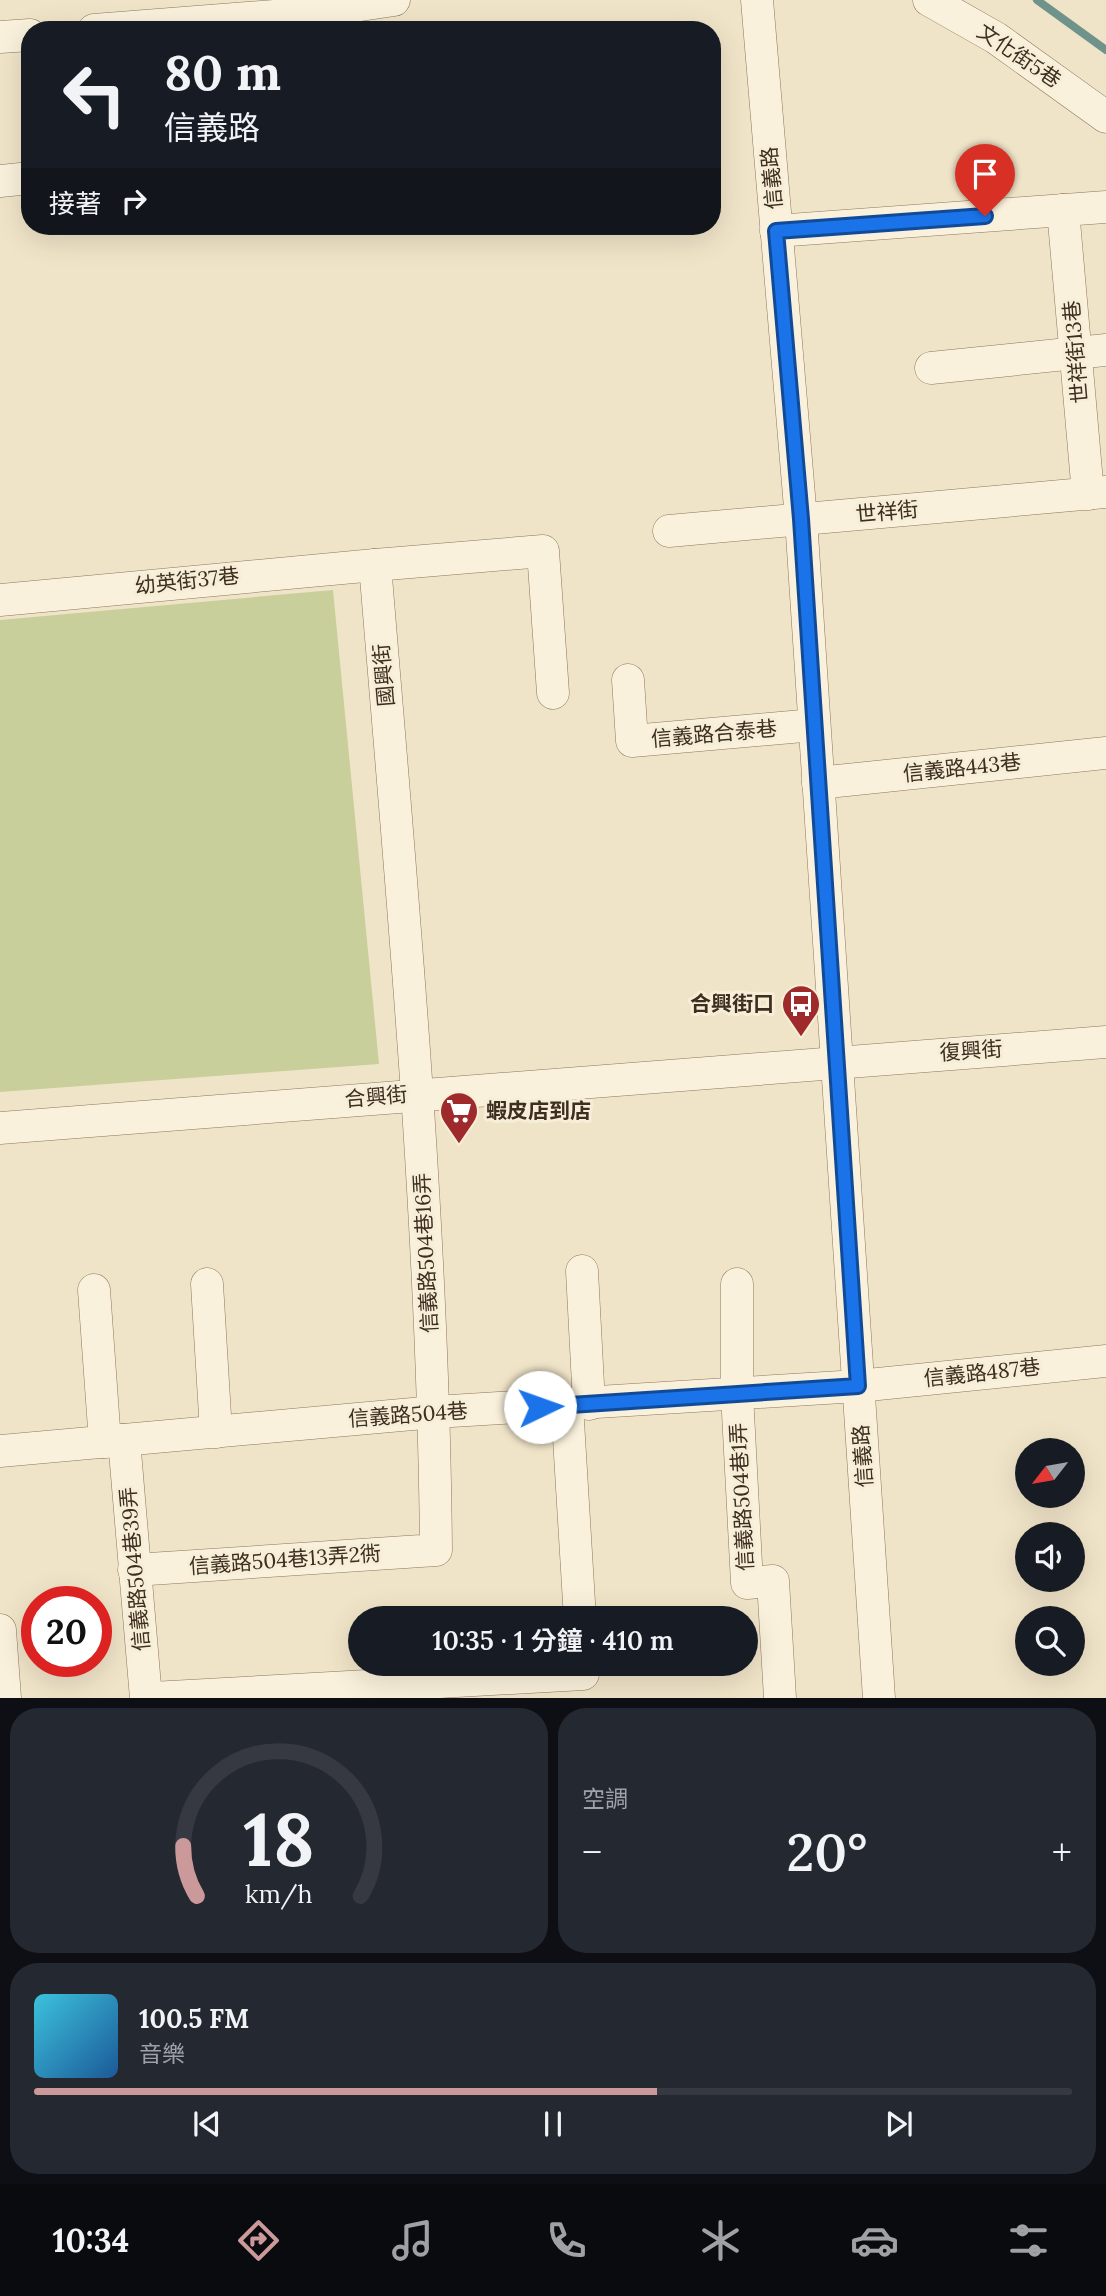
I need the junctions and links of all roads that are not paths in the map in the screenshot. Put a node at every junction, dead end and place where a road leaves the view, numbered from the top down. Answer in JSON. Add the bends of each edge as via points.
{"nodes":[{"id":1,"x":394,"y":0,"type":"edge"},
{"id":2,"x":757,"y":0,"type":"edge"},
{"id":3,"x":929,"y":0,"type":"edge"},
{"id":4,"x":305,"y":21,"type":"edge"},
{"id":5,"x":21,"y":36,"type":"edge"},
{"id":6,"x":0,"y":37,"type":"edge"},
{"id":7,"x":1106,"y":117,"type":"edge"},
{"id":8,"x":21,"y":179,"type":"edge"},
{"id":9,"x":0,"y":181,"type":"edge"},
{"id":10,"x":1106,"y":207,"type":"edge"},
{"id":11,"x":1063,"y":210,"type":"junction"},
{"id":12,"x":776,"y":231,"type":"junction"},
{"id":13,"x":1091,"y":352,"type":"edge"},
{"id":14,"x":931,"y":368,"type":"dead end"},
{"id":15,"x":1097,"y":493,"type":"edge"},
{"id":16,"x":801,"y":519,"type":"junction"},
{"id":17,"x":669,"y":531,"type":"dead end"},
{"id":18,"x":375,"y":565,"type":"junction"},
{"id":19,"x":0,"y":600,"type":"edge"},
{"id":20,"x":628,"y":680,"type":"dead end"},
{"id":21,"x":553,"y":693,"type":"dead end"},
{"id":22,"x":814,"y":725,"type":"junction"},
{"id":23,"x":1106,"y":753,"type":"edge"},
{"id":24,"x":818,"y":783,"type":"junction"},
{"id":25,"x":1106,"y":1042,"type":"edge"},
{"id":26,"x":837,"y":1060,"type":"junction"},
{"id":27,"x":418,"y":1094,"type":"junction"},
{"id":28,"x":0,"y":1128,"type":"edge"},
{"id":29,"x":582,"y":1271,"type":"dead end"},
{"id":30,"x":206,"y":1284,"type":"dead end"},
{"id":31,"x":737,"y":1284,"type":"dead end"},
{"id":32,"x":94,"y":1290,"type":"dead end"},
{"id":33,"x":1106,"y":1361,"type":"edge"},
{"id":34,"x":858,"y":1386,"type":"junction"},
{"id":35,"x":737,"y":1394,"type":"junction"},
{"id":36,"x":578,"y":1405,"type":"junction"},
{"id":37,"x":435,"y":1412,"type":"junction"},
{"id":38,"x":216,"y":1432,"type":"junction"},
{"id":39,"x":114,"y":1441,"type":"junction"},
{"id":40,"x":0,"y":1451,"type":"edge"},
{"id":41,"x":436,"y":1550,"type":"joint"},
{"id":42,"x":134,"y":1570,"type":"junction"},
{"id":43,"x":580,"y":1606,"type":"edge"},
{"id":44,"x":0,"y":1630,"type":"edge"},
{"id":45,"x":549,"y":1676,"type":"edge"},
{"id":46,"x":5,"y":1698,"type":"edge"},
{"id":47,"x":146,"y":1698,"type":"edge"},
{"id":48,"x":152,"y":1698,"type":"edge"},
{"id":49,"x":780,"y":1698,"type":"edge"},
{"id":50,"x":879,"y":1698,"type":"edge"}],
"edges":[{"from":1,"to":4,"type":"street"},
{"from":2,"to":12,"type":"street","name":"信義路"},
{"from":3,"to":7,"type":"street","name":"文化街5巷","via":[[996,38]]},
{"from":5,"to":6,"type":"street"},
{"from":8,"to":9,"type":"street"},
{"from":10,"to":11,"type":"street"},
{"from":11,"to":12,"type":"street"},
{"from":11,"to":13,"type":"street","name":"世祥街13巷"},
{"from":12,"to":16,"type":"street","name":"信義路"},
{"from":13,"to":14,"type":"street"},
{"from":13,"to":15,"type":"street","name":"世祥街13巷"},
{"from":15,"to":16,"type":"street","name":"世祥街"},
{"from":16,"to":17,"type":"street","name":"世祥街"},
{"from":16,"to":22,"type":"street","name":"信義路"},
{"from":18,"to":19,"type":"street","name":"幼英街37巷"},
{"from":18,"to":21,"type":"street","via":[[543,551]]},
{"from":18,"to":27,"type":"street","name":"國興街"},
{"from":20,"to":22,"type":"street","name":"信義路合泰巷","via":[[632,741]]},
{"from":22,"to":24,"type":"street","name":"信義路"},
{"from":23,"to":24,"type":"street","name":"信義路443巷"},
{"from":24,"to":26,"type":"street","name":"信義路"},
{"from":25,"to":26,"type":"street","name":"復興街"},
{"from":26,"to":27,"type":"street","name":"合興街"},
{"from":26,"to":34,"type":"street","name":"信義路"},
{"from":27,"to":28,"type":"street","name":"合興街"},
{"from":27,"to":37,"type":"street","name":"信義路504巷16弄"},
{"from":29,"to":36,"type":"street"},
{"from":30,"to":38,"type":"street"},
{"from":31,"to":35,"type":"street"},
{"from":32,"to":39,"type":"street","name":"信義路504巷39弄"},
{"from":33,"to":34,"type":"street","name":"信義路487巷"},
{"from":34,"to":35,"type":"street","name":"信義路504巷"},
{"from":34,"to":50,"type":"street","name":"信義路"},
{"from":35,"to":36,"type":"street","name":"信義路504巷"},
{"from":35,"to":49,"type":"street","name":"信義路504巷1弄","via":[[747,1583],[773,1581]]},
{"from":36,"to":37,"type":"street","name":"信義路504巷"},
{"from":36,"to":43,"type":"street"},
{"from":37,"to":38,"type":"street","name":"信義路504巷"},
{"from":37,"to":41,"type":"street","name":"信義路504巷16弄"},
{"from":38,"to":39,"type":"street","name":"信義路504巷"},
{"from":39,"to":40,"type":"street","name":"信義路504巷"},
{"from":39,"to":42,"type":"street","name":"信義路504巷39弄"},
{"from":41,"to":42,"type":"street","name":"信義路504巷13弄2衖"},
{"from":42,"to":47,"type":"street","name":"信義路504巷39弄"},
{"from":44,"to":46,"type":"street"},
{"from":45,"to":48,"type":"street"}]}
